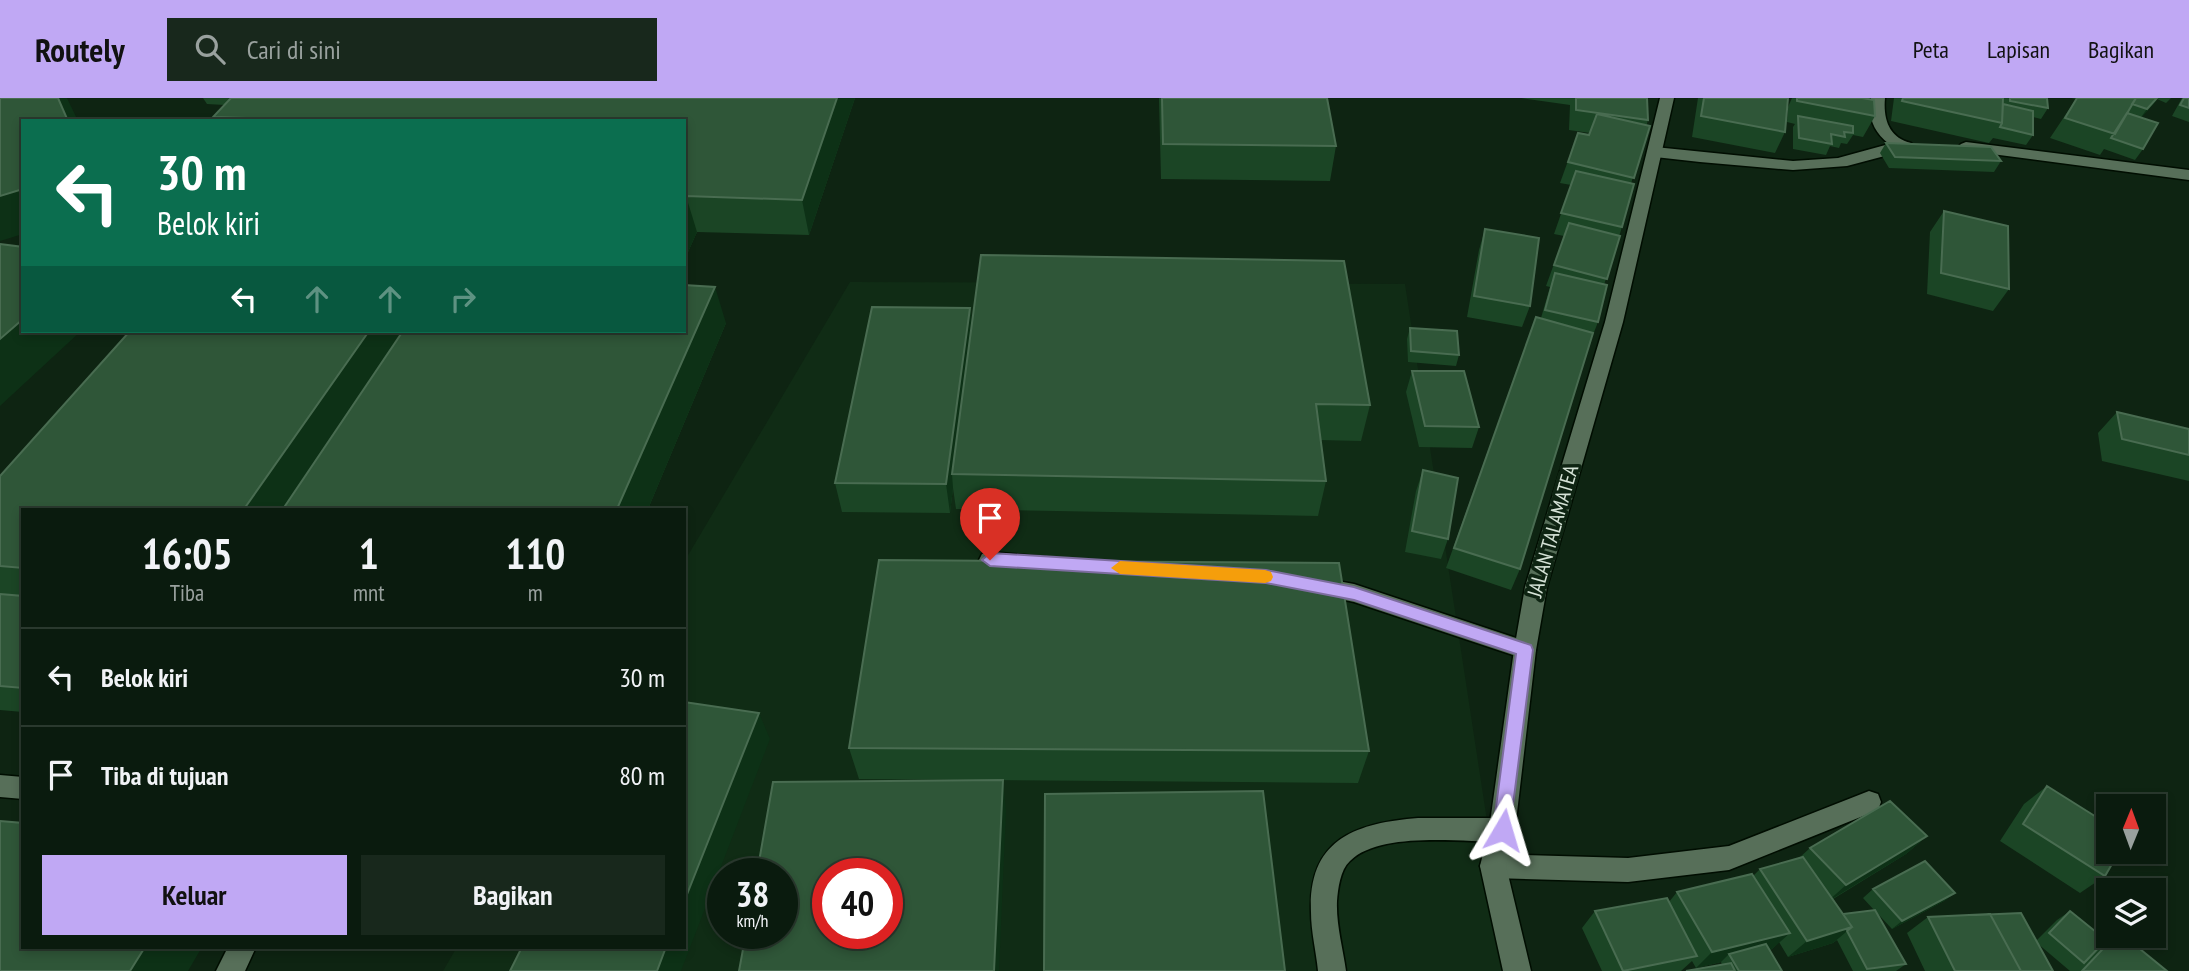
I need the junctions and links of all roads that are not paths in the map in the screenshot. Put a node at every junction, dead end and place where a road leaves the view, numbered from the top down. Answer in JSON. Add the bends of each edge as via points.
{"nodes":[{"id":1,"x":1667,"y":98,"type":"edge"},
{"id":2,"x":1878,"y":98,"type":"edge"},
{"id":3,"x":1902,"y":146,"type":"junction"},
{"id":4,"x":1924,"y":146,"type":"edge"},
{"id":5,"x":1946,"y":146,"type":"edge"},
{"id":6,"x":1655,"y":152,"type":"junction"},
{"id":7,"x":2189,"y":175,"type":"edge"},
{"id":8,"x":990,"y":560,"type":"edge"},
{"id":9,"x":1059,"y":564,"type":"edge"},
{"id":10,"x":1291,"y":582,"type":"edge"},
{"id":11,"x":1525,"y":650,"type":"junction"},
{"id":12,"x":0,"y":786,"type":"edge"},
{"id":13,"x":21,"y":788,"type":"edge"},
{"id":14,"x":1870,"y":802,"type":"dead end"},
{"id":15,"x":1503,"y":830,"type":"junction"},
{"id":16,"x":1493,"y":866,"type":"junction"},
{"id":17,"x":242,"y":949,"type":"edge"},
{"id":18,"x":230,"y":971,"type":"edge"},
{"id":19,"x":1332,"y":971,"type":"edge"},
{"id":20,"x":1517,"y":971,"type":"edge"}],
"edges":[{"from":1,"to":6,"type":"street","name":"JALAN TALAMATEA"},
{"from":2,"to":3,"type":"street","via":[[1875,115],[1880,126]]},
{"from":3,"to":4,"type":"street"},
{"from":3,"to":6,"type":"street","via":[[1840,163],[1810,165]]},
{"from":5,"to":7,"type":"street"},
{"from":6,"to":11,"type":"street","name":"JALAN TALAMATEA","via":[[1614,322],[1536,587]]},
{"from":8,"to":9,"type":"street"},
{"from":10,"to":11,"type":"street","via":[[1354,593]]},
{"from":11,"to":15,"type":"street","name":"JALAN TALAMATEA"},
{"from":12,"to":13,"type":"street"},
{"from":14,"to":16,"type":"street","via":[[1729,858],[1628,870]]},
{"from":15,"to":16,"type":"street","name":"JALAN TALAMATEA"},
{"from":15,"to":19,"type":"street","via":[[1390,832],[1360,840],[1340,853],[1329,875],[1324,904]]},
{"from":16,"to":20,"type":"street","name":"JALAN TALAMATEA"},
{"from":17,"to":18,"type":"street"}]}
